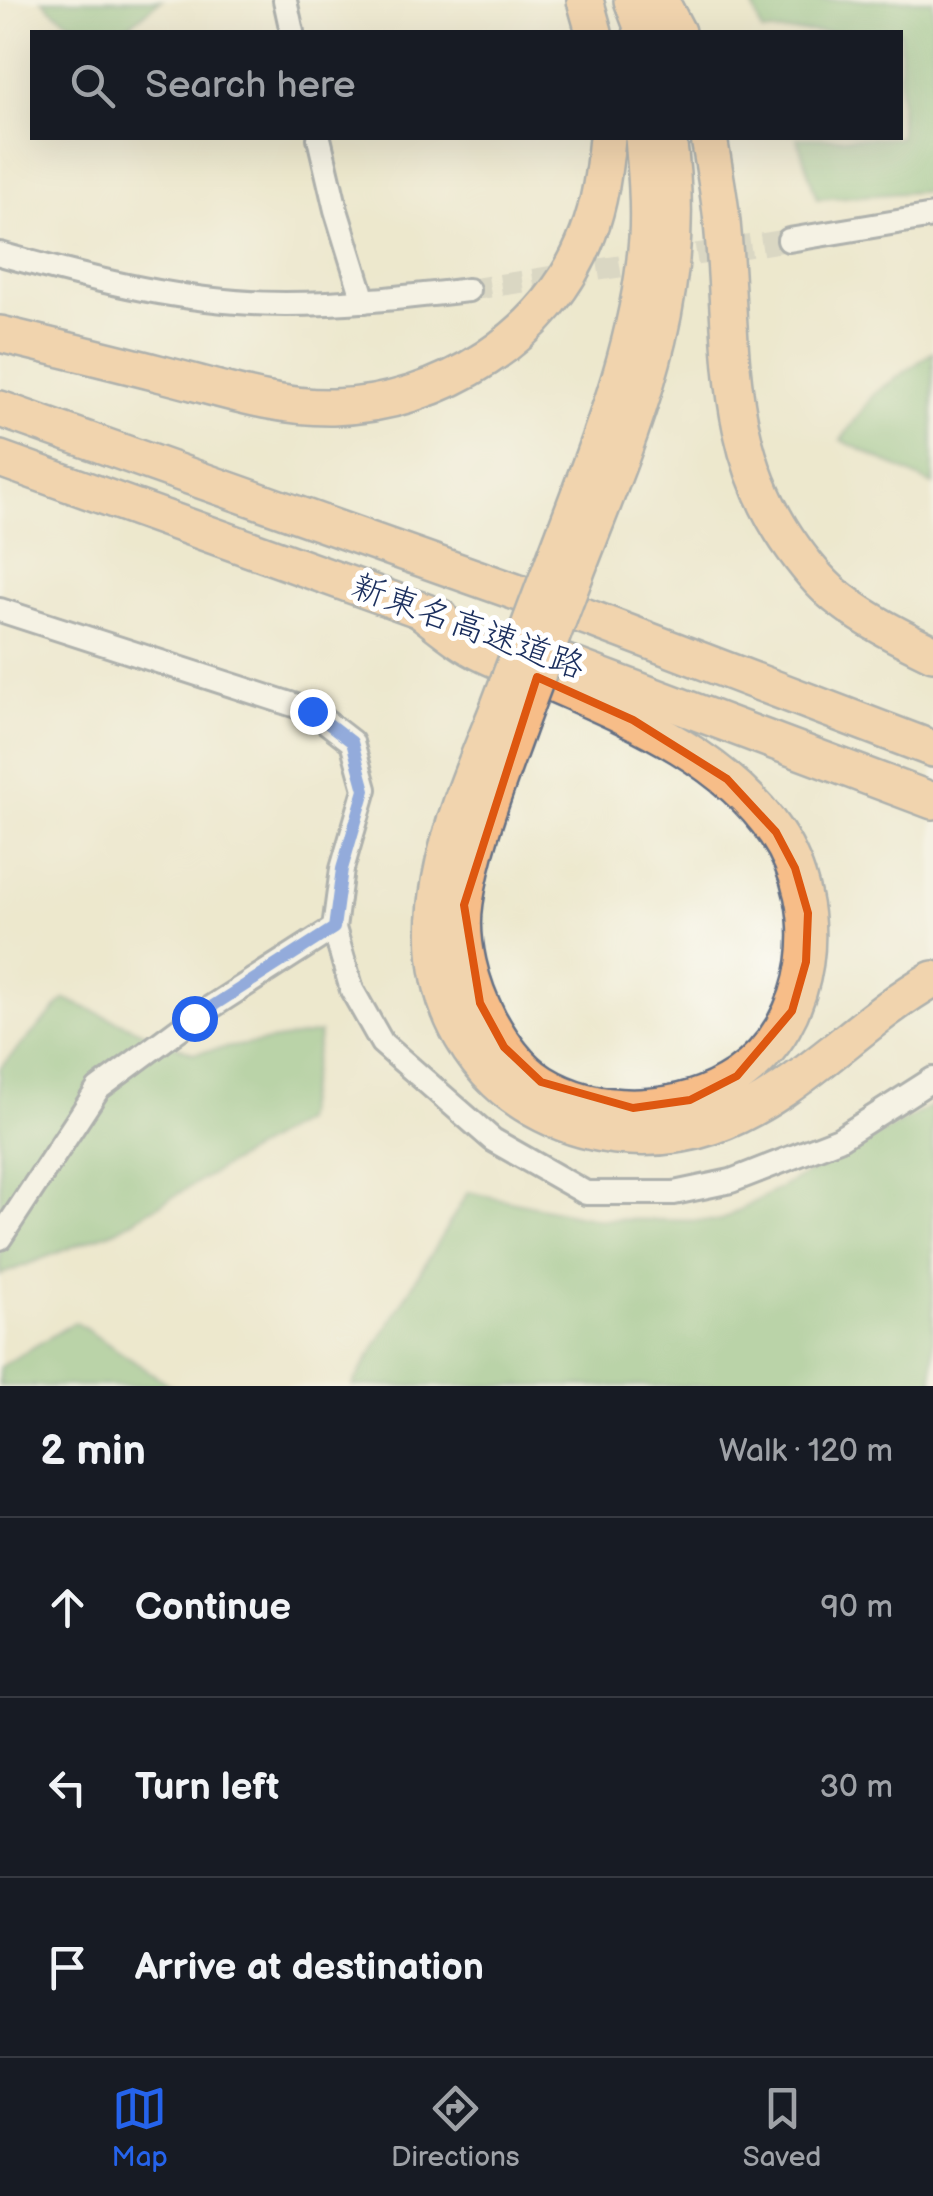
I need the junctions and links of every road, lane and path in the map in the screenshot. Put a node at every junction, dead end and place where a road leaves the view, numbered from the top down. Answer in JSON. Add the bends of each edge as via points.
{"nodes":[{"id":1,"x":285,"y":0,"type":"edge"},
{"id":2,"x":632,"y":0,"type":"edge"},
{"id":3,"x":660,"y":0,"type":"edge"},
{"id":4,"x":292,"y":30,"type":"edge"},
{"id":5,"x":643,"y":30,"type":"edge"},
{"id":6,"x":676,"y":30,"type":"edge"},
{"id":7,"x":319,"y":140,"type":"edge"},
{"id":8,"x":606,"y":140,"type":"edge"},
{"id":9,"x":643,"y":140,"type":"edge"},
{"id":10,"x":668,"y":140,"type":"edge"},
{"id":11,"x":708,"y":140,"type":"edge"},
{"id":12,"x":933,"y":216,"type":"edge"},
{"id":13,"x":789,"y":240,"type":"tunnel mouth"},
{"id":14,"x":0,"y":254,"type":"edge"},
{"id":15,"x":468,"y":290,"type":"tunnel mouth"},
{"id":16,"x":364,"y":301,"type":"junction"},
{"id":17,"x":0,"y":334,"type":"edge"},
{"id":18,"x":0,"y":409,"type":"edge"},
{"id":19,"x":0,"y":459,"type":"edge"},
{"id":20,"x":565,"y":568,"type":"junction"},
{"id":21,"x":0,"y":610,"type":"edge"},
{"id":22,"x":420,"y":610,"type":"junction"},
{"id":23,"x":933,"y":653,"type":"edge"},
{"id":24,"x":508,"y":716,"type":"junction"},
{"id":25,"x":933,"y":749,"type":"edge"},
{"id":26,"x":933,"y":802,"type":"edge"},
{"id":27,"x":334,"y":928,"type":"junction"},
{"id":28,"x":933,"y":979,"type":"edge"},
{"id":29,"x":933,"y":1079,"type":"edge"},
{"id":30,"x":0,"y":1238,"type":"edge"}],
"edges":[{"from":1,"to":4,"type":"street"},
{"from":2,"to":5,"type":"highway"},
{"from":3,"to":6,"type":"highway"},
{"from":7,"to":16,"type":"street"},
{"from":8,"to":17,"type":"highway","via":[[588,236],[557,292],[517,337],[459,376],[405,397],[333,407],[266,401]]},
{"from":9,"to":20,"type":"highway","via":[[647,239],[633,333]]},
{"from":10,"to":20,"type":"highway","via":[[676,223],[668,302],[633,423]]},
{"from":11,"to":23,"type":"highway","via":[[721,212],[732,380],[750,471],[771,518],[839,599]]},
{"from":12,"to":13,"type":"street"},
{"from":14,"to":16,"type":"street","via":[[104,282],[196,297]]},
{"from":15,"to":16,"type":"street"},
{"from":18,"to":25,"type":"highway","name":"新東名高速道路","via":[[595,620]]},
{"from":19,"to":22,"type":"highway","name":"新東名高速道路"},
{"from":20,"to":24,"type":"highway","bridge":true},
{"from":21,"to":27,"type":"street","via":[[312,711],[352,742],[365,790],[342,869]]},
{"from":22,"to":24,"type":"highway","via":[[469,646],[664,738],[727,779],[776,832],[808,913],[806,962],[792,1011],[769,1046],[737,1076],[690,1100],[633,1108],[584,1100],[541,1082],[504,1047],[480,1002],[466,952],[464,904]]},
{"from":22,"to":26,"type":"highway","name":"新東名高速道路"},
{"from":24,"to":28,"type":"highway","via":[[469,780],[434,922],[436,967],[450,1016],[479,1066],[518,1102],[599,1134],[653,1138],[712,1126],[760,1103]]},
{"from":27,"to":29,"type":"street","via":[[352,990],[382,1044],[493,1140],[586,1193],[674,1193],[731,1181],[839,1138]]},
{"from":27,"to":30,"type":"street","via":[[98,1089]]}]}
